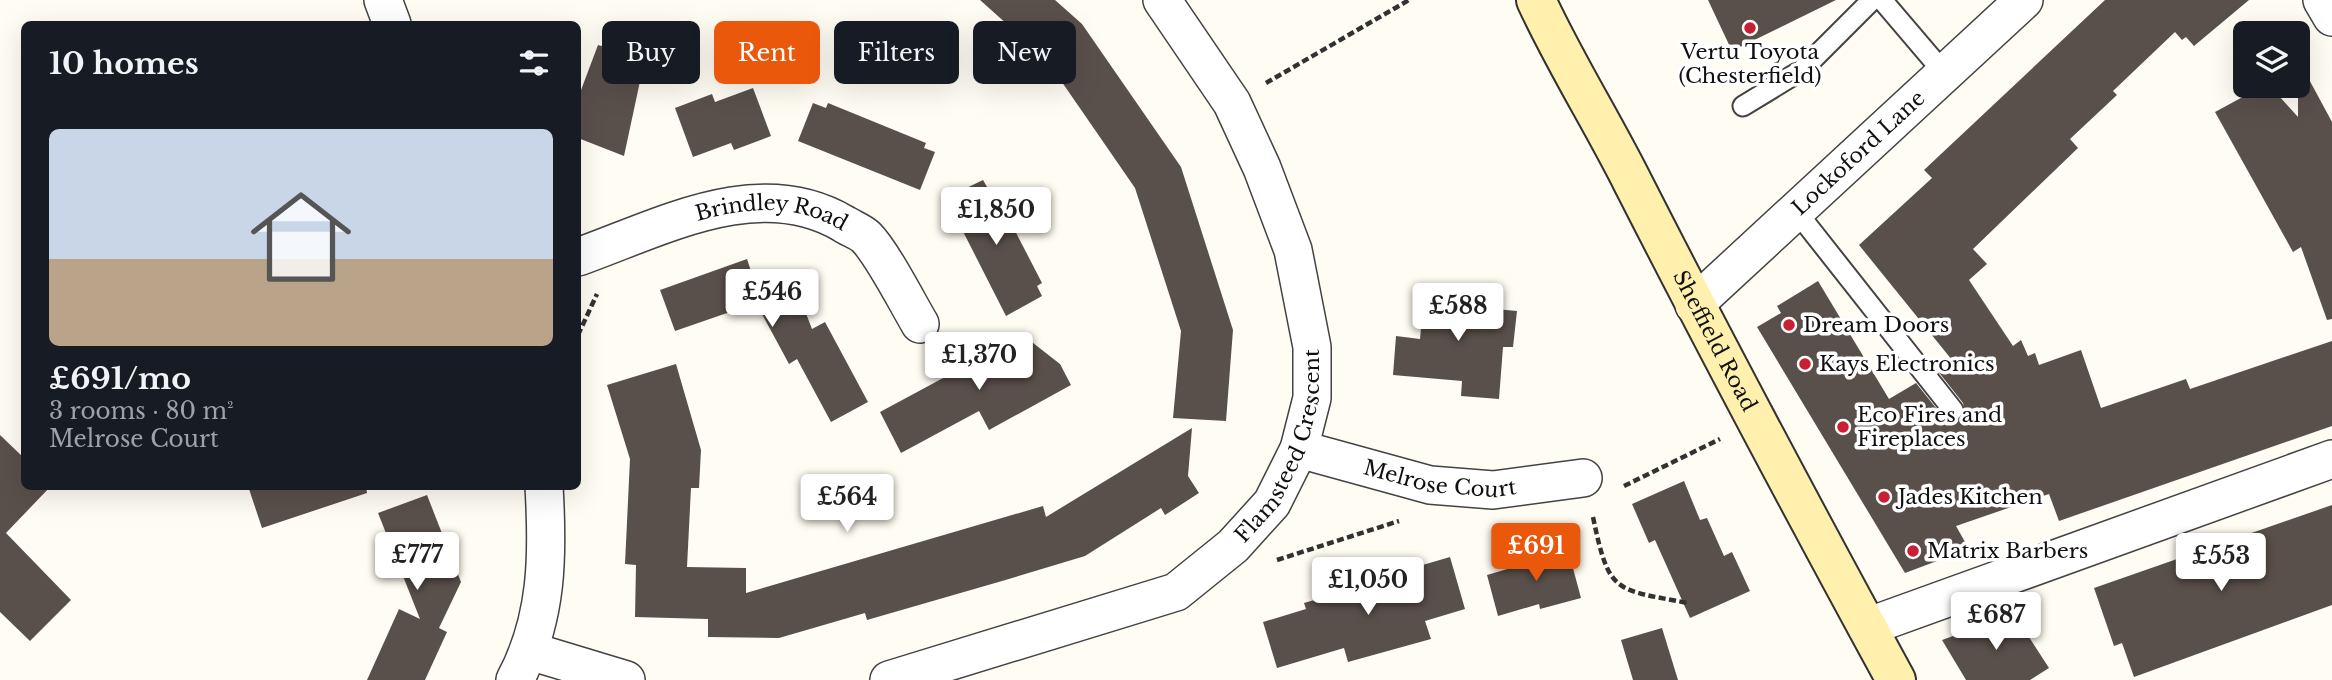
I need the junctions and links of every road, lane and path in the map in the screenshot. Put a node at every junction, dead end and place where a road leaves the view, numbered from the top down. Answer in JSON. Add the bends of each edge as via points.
{"nodes":[{"id":1,"x":383,"y":0,"type":"edge"},
{"id":2,"x":1162,"y":0,"type":"edge"},
{"id":3,"x":1409,"y":0,"type":"edge"},
{"id":4,"x":1536,"y":0,"type":"edge"},
{"id":5,"x":1872,"y":0,"type":"edge"},
{"id":6,"x":1882,"y":0,"type":"edge"},
{"id":7,"x":2024,"y":0,"type":"edge"},
{"id":8,"x":2322,"y":0,"type":"edge"},
{"id":9,"x":2332,"y":17,"type":"edge"},
{"id":10,"x":391,"y":21,"type":"edge"},
{"id":11,"x":1945,"y":74,"type":"junction"},
{"id":12,"x":1232,"y":103,"type":"junction"},
{"id":13,"x":1743,"y":106,"type":"dead end"},
{"id":14,"x":1796,"y":211,"type":"junction"},
{"id":15,"x":581,"y":256,"type":"edge"},
{"id":16,"x":1694,"y":304,"type":"junction"},
{"id":17,"x":920,"y":324,"type":"dead end"},
{"id":18,"x":1953,"y":410,"type":"dead end"},
{"id":19,"x":1721,"y":438,"type":"dead end"},
{"id":20,"x":1299,"y":449,"type":"junction"},
{"id":21,"x":2332,"y":460,"type":"edge"},
{"id":22,"x":544,"y":490,"type":"edge"},
{"id":23,"x":1586,"y":491,"type":"junction"},
{"id":24,"x":1401,"y":520,"type":"dead end"},
{"id":25,"x":1269,"y":562,"type":"dead end"},
{"id":26,"x":1688,"y":603,"type":"dead end"},
{"id":27,"x":1867,"y":627,"type":"junction"},
{"id":28,"x":522,"y":666,"type":"edge"},
{"id":29,"x":626,"y":680,"type":"edge"},
{"id":30,"x":889,"y":680,"type":"edge"},
{"id":31,"x":1896,"y":680,"type":"edge"}],
"edges":[{"from":1,"to":10,"type":"street"},
{"from":2,"to":12,"type":"street","name":"Flamsteed Crescent"},
{"from":3,"to":12,"type":"path"},
{"from":4,"to":16,"type":"main road","name":"Sheffield Road"},
{"from":5,"to":13,"type":"lane","via":[[1802,70]]},
{"from":6,"to":11,"type":"lane"},
{"from":7,"to":11,"type":"street","name":"Lockoford Lane"},
{"from":8,"to":9,"type":"street"},
{"from":11,"to":14,"type":"street","name":"Lockoford Lane"},
{"from":12,"to":20,"type":"street","name":"Flamsteed Crescent","via":[[1293,250],[1312,347],[1312,398]]},
{"from":14,"to":16,"type":"street","name":"Lockoford Lane"},
{"from":14,"to":18,"type":"lane"},
{"from":15,"to":17,"type":"street","name":"Brindley Road","via":[[712,209],[754,202],[796,205],[833,217],[866,237]]},
{"from":16,"to":27,"type":"main road","name":"Sheffield Road"},
{"from":19,"to":23,"type":"path"},
{"from":20,"to":23,"type":"street","name":"Melrose Court","via":[[1430,485]]},
{"from":20,"to":30,"type":"street","name":"Flamsteed Crescent","via":[[1272,503],[1233,547],[1176,592]]},
{"from":21,"to":27,"type":"street"},
{"from":22,"to":28,"type":"street","via":[[544,600]]},
{"from":23,"to":26,"type":"path","via":[[1602,561],[1611,579],[1635,593]]},
{"from":24,"to":25,"type":"path"},
{"from":27,"to":31,"type":"main road","name":"Sheffield Road"},
{"from":28,"to":29,"type":"street"}]}
